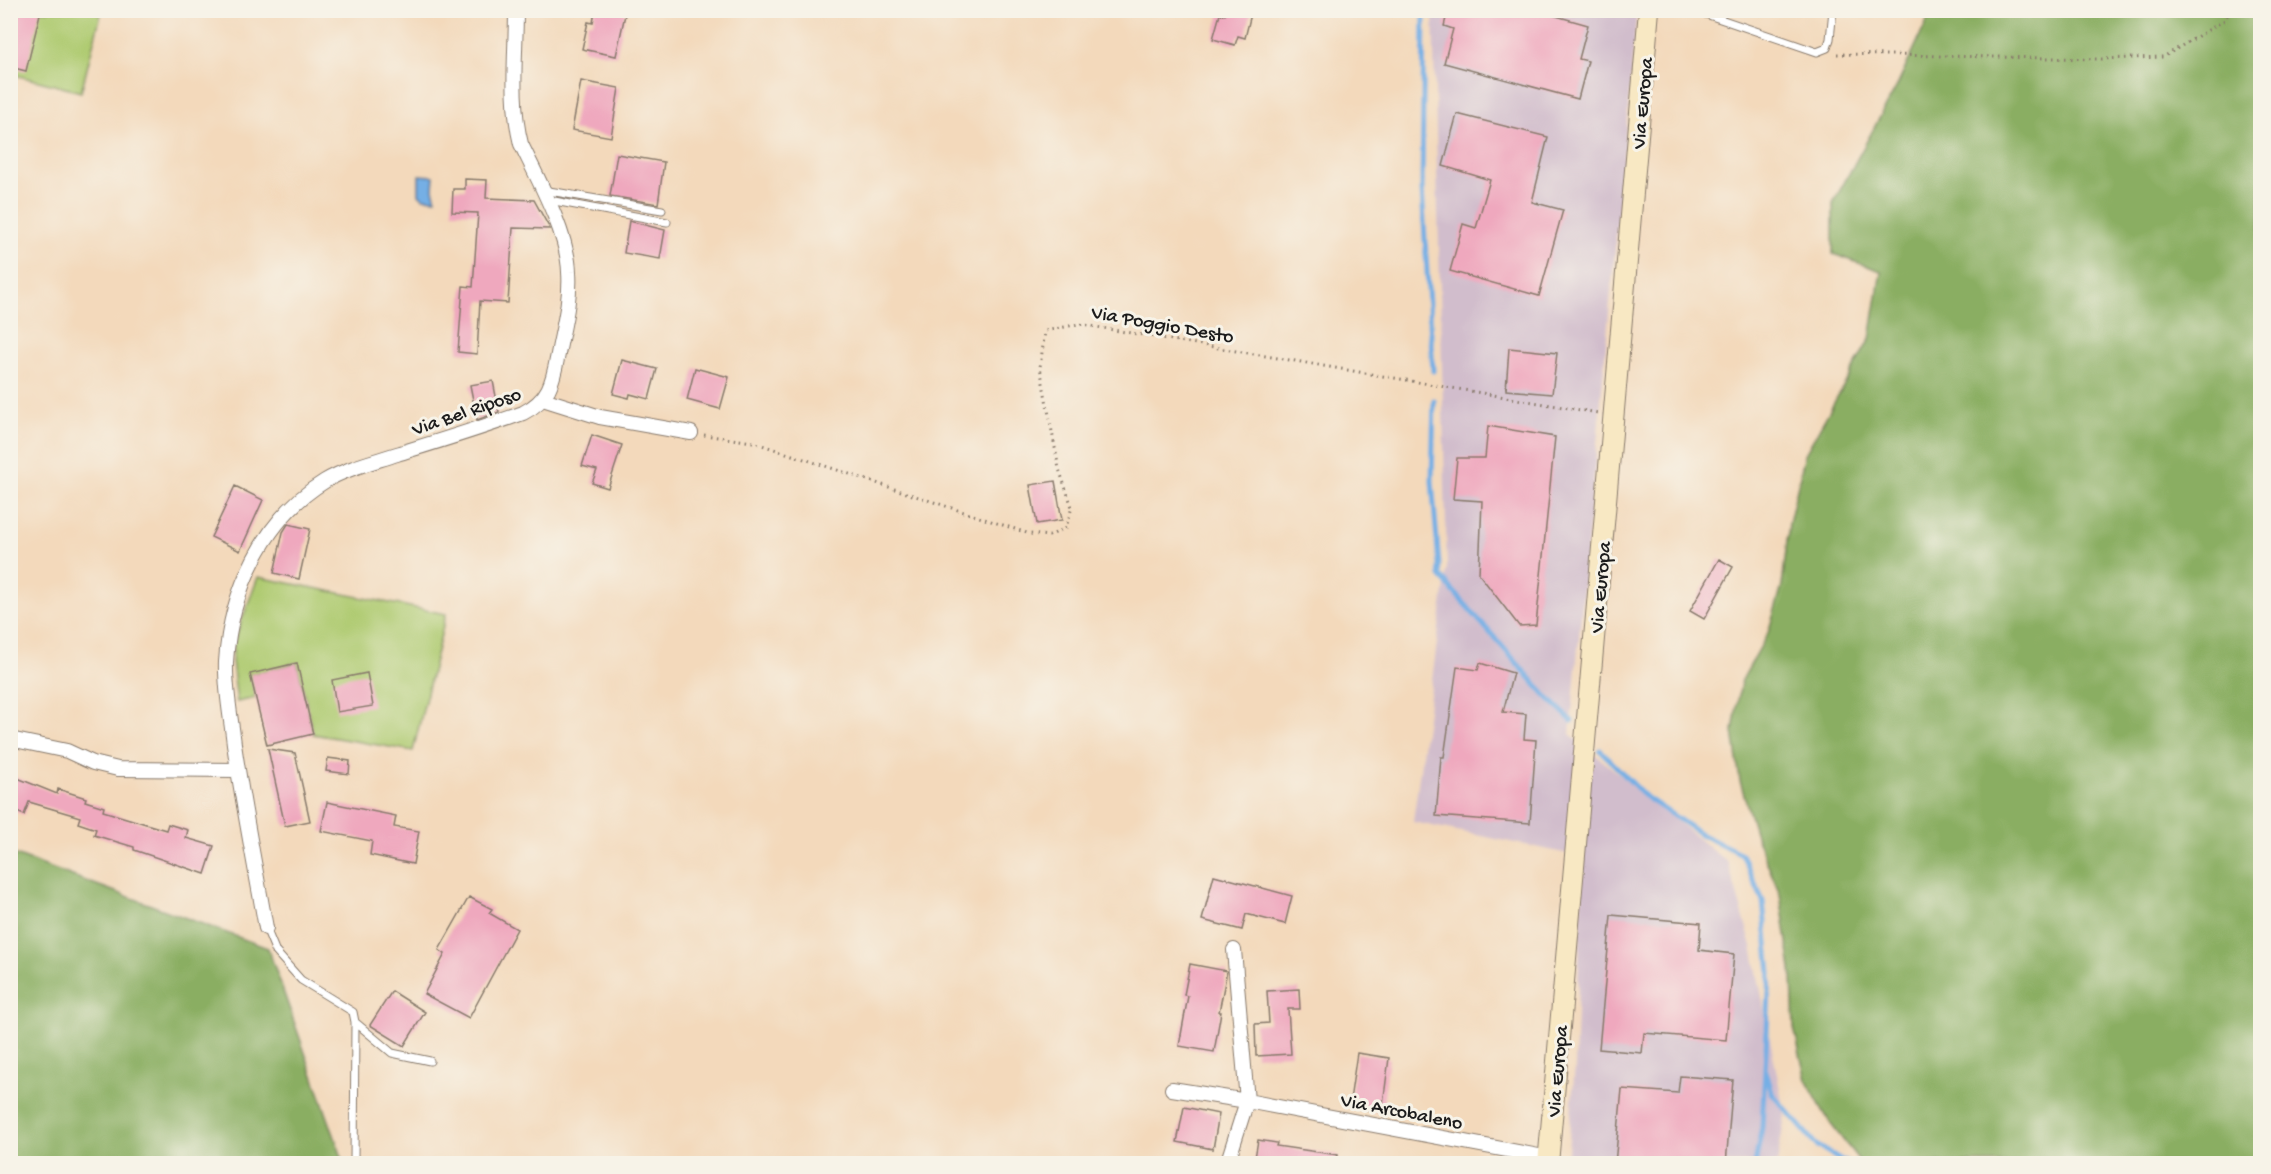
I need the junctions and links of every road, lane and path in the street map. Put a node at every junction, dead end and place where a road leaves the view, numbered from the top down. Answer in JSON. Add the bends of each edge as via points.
{"nodes":[{"id":1,"x":516,"y":10,"type":"edge"},
{"id":2,"x":1649,"y":10,"type":"edge"},
{"id":3,"x":1694,"y":10,"type":"edge"},
{"id":4,"x":1833,"y":10,"type":"edge"},
{"id":5,"x":2230,"y":10,"type":"edge"},
{"id":6,"x":1827,"y":48,"type":"junction"},
{"id":7,"x":544,"y":195,"type":"junction"},
{"id":8,"x":662,"y":210,"type":"dead end"},
{"id":9,"x":667,"y":222,"type":"dead end"},
{"id":10,"x":543,"y":399,"type":"junction"},
{"id":11,"x":1614,"y":416,"type":"junction"},
{"id":12,"x":691,"y":433,"type":"joint"},
{"id":13,"x":10,"y":739,"type":"edge"},
{"id":14,"x":238,"y":770,"type":"junction"},
{"id":15,"x":266,"y":928,"type":"joint"},
{"id":16,"x":1234,"y":950,"type":"dead end"},
{"id":17,"x":355,"y":1022,"type":"junction"},
{"id":18,"x":430,"y":1061,"type":"dead end"},
{"id":19,"x":1172,"y":1089,"type":"dead end"},
{"id":20,"x":1247,"y":1101,"type":"junction"},
{"id":21,"x":1549,"y":1161,"type":"edge"},
{"id":22,"x":354,"y":1164,"type":"edge"},
{"id":23,"x":1227,"y":1164,"type":"edge"}],
"edges":[{"from":1,"to":7,"type":"street","name":"Via Bel Riposo","via":[[517,129]]},
{"from":2,"to":11,"type":"main road","name":"Via Europa"},
{"from":3,"to":6,"type":"lane","via":[[1817,52]]},
{"from":4,"to":6,"type":"lane"},
{"from":5,"to":6,"type":"path","via":[[2225,20],[2163,57],[1836,54]]},
{"from":7,"to":8,"type":"lane"},
{"from":7,"to":9,"type":"lane"},
{"from":7,"to":10,"type":"street","name":"Via Bel Riposo","via":[[561,236],[569,272],[567,310],[552,380]]},
{"from":10,"to":12,"type":"street","via":[[600,417]]},
{"from":10,"to":14,"type":"street","name":"Via Bel Riposo","via":[[510,418],[342,473],[325,481],[278,520],[264,540],[243,589],[227,650],[227,688]]},
{"from":11,"to":12,"type":"path","name":"Via Poggio Desto","via":[[1079,324],[1045,331],[1040,368],[1059,469],[1072,507],[1066,528],[1049,536],[1030,534],[753,442]]},
{"from":11,"to":21,"type":"main road","name":"Via Europa"},
{"from":13,"to":14,"type":"street","via":[[67,751],[118,769]]},
{"from":14,"to":15,"type":"street","name":"Via Bel Riposo"},
{"from":15,"to":17,"type":"lane","via":[[276,952],[301,980],[352,1012]]},
{"from":16,"to":20,"type":"street"},
{"from":17,"to":18,"type":"lane","via":[[392,1053]]},
{"from":17,"to":22,"type":"lane"},
{"from":19,"to":20,"type":"street","name":"Via Arcobaleno"},
{"from":20,"to":21,"type":"street","name":"Via Arcobaleno"},
{"from":20,"to":23,"type":"street"}]}
